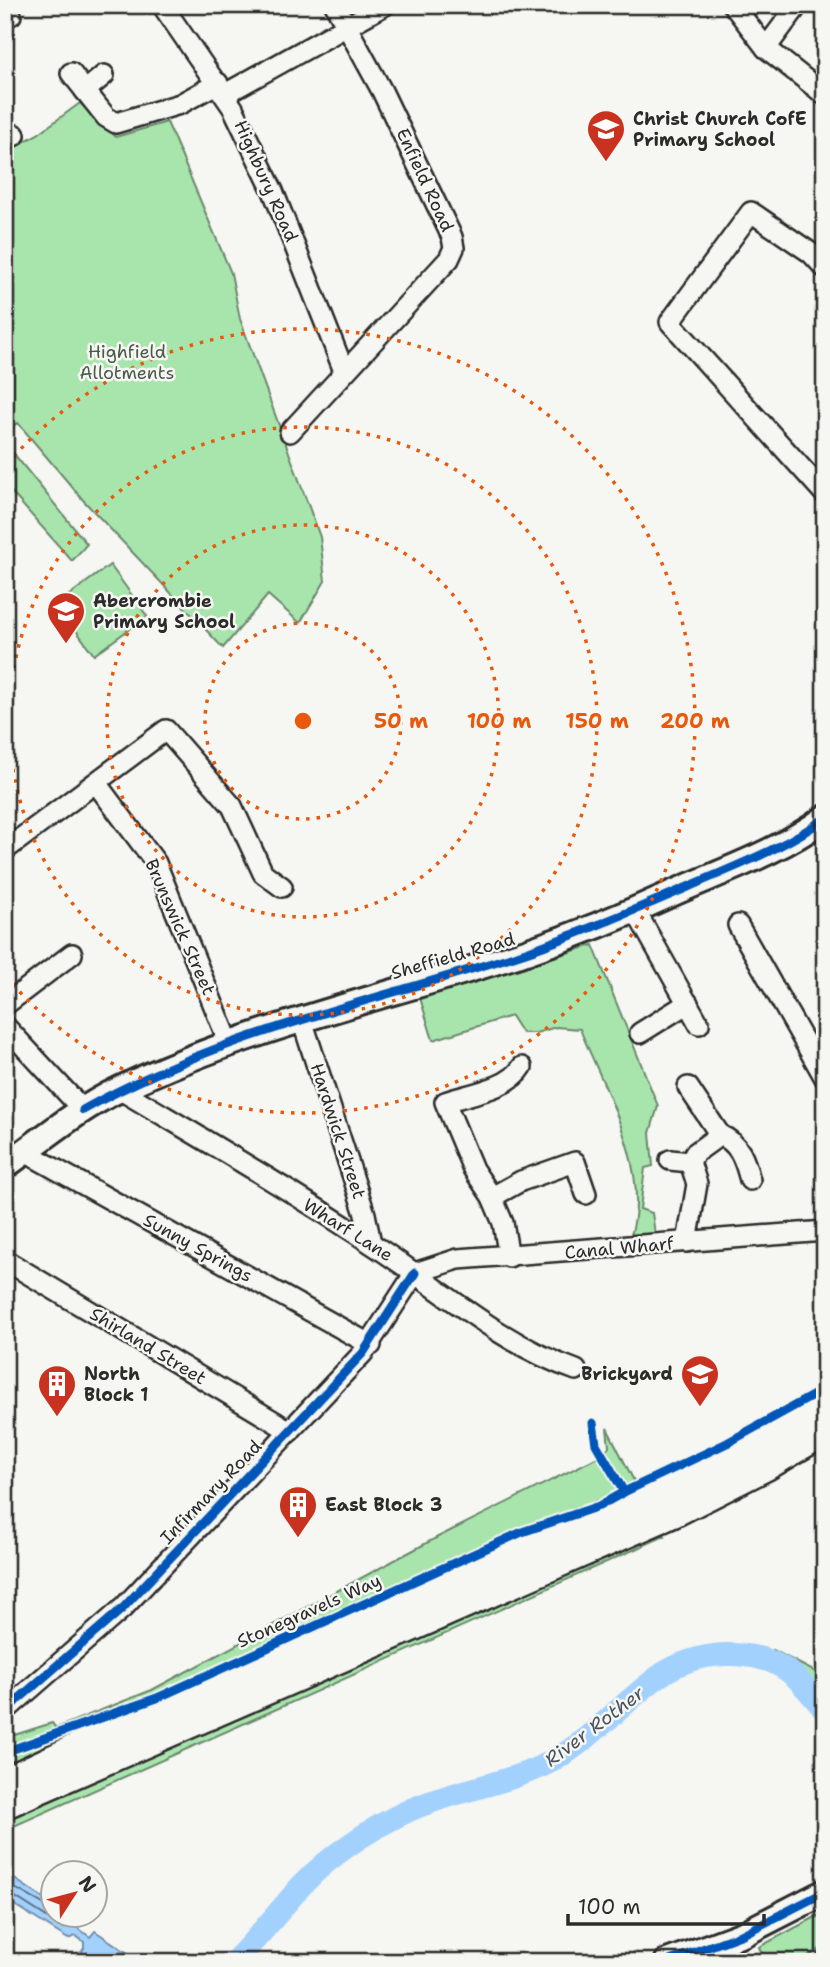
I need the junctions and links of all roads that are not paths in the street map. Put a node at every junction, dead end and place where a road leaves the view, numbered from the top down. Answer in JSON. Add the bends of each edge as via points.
{"nodes":[{"id":1,"x":162,"y":5,"type":"edge"},
{"id":2,"x":335,"y":5,"type":"edge"},
{"id":3,"x":385,"y":5,"type":"edge"},
{"id":4,"x":733,"y":5,"type":"edge"},
{"id":5,"x":798,"y":5,"type":"edge"},
{"id":6,"x":348,"y":27,"type":"junction"},
{"id":7,"x":766,"y":48,"type":"junction"},
{"id":8,"x":71,"y":74,"type":"dead end"},
{"id":9,"x":104,"y":75,"type":"dead end"},
{"id":10,"x":222,"y":88,"type":"junction"},
{"id":11,"x":85,"y":91,"type":"junction"},
{"id":12,"x":825,"y":95,"type":"edge"},
{"id":13,"x":825,"y":268,"type":"edge"},
{"id":14,"x":344,"y":371,"type":"junction"},
{"id":15,"x":290,"y":432,"type":"dead end"},
{"id":16,"x":825,"y":495,"type":"edge"},
{"id":17,"x":96,"y":783,"type":"junction"},
{"id":18,"x":822,"y":826,"type":"edge"},
{"id":19,"x":5,"y":850,"type":"edge"},
{"id":20,"x":282,"y":887,"type":"dead end"},
{"id":21,"x":635,"y":910,"type":"junction"},
{"id":22,"x":738,"y":925,"type":"dead end"},
{"id":23,"x":72,"y":954,"type":"dead end"},
{"id":24,"x":688,"y":1003,"type":"junction"},
{"id":25,"x":5,"y":1005,"type":"edge"},
{"id":26,"x":302,"y":1020,"type":"junction"},
{"id":27,"x":699,"y":1024,"type":"dead end"},
{"id":28,"x":5,"y":1026,"type":"edge"},
{"id":29,"x":640,"y":1033,"type":"dead end"},
{"id":30,"x":229,"y":1043,"type":"junction"},
{"id":31,"x":522,"y":1067,"type":"dead end"},
{"id":32,"x":825,"y":1078,"type":"edge"},
{"id":33,"x":688,"y":1087,"type":"dead end"},
{"id":34,"x":119,"y":1089,"type":"junction"},
{"id":35,"x":83,"y":1110,"type":"junction"},
{"id":36,"x":720,"y":1135,"type":"junction"},
{"id":37,"x":15,"y":1158,"type":"edge"},
{"id":38,"x":670,"y":1160,"type":"dead end"},
{"id":39,"x":690,"y":1162,"type":"junction"},
{"id":40,"x":750,"y":1180,"type":"dead end"},
{"id":41,"x":586,"y":1194,"type":"dead end"},
{"id":42,"x":492,"y":1197,"type":"junction"},
{"id":43,"x":825,"y":1231,"type":"edge"},
{"id":44,"x":687,"y":1242,"type":"junction"},
{"id":45,"x":371,"y":1244,"type":"junction"},
{"id":46,"x":509,"y":1257,"type":"junction"},
{"id":47,"x":5,"y":1260,"type":"edge"},
{"id":48,"x":415,"y":1273,"type":"junction"},
{"id":49,"x":370,"y":1345,"type":"junction"},
{"id":50,"x":576,"y":1370,"type":"dead end"},
{"id":51,"x":825,"y":1406,"type":"edge"},
{"id":52,"x":290,"y":1431,"type":"junction"},
{"id":53,"x":825,"y":1431,"type":"edge"},
{"id":54,"x":5,"y":1710,"type":"edge"},
{"id":55,"x":5,"y":1782,"type":"edge"},
{"id":56,"x":5,"y":1804,"type":"edge"},
{"id":57,"x":825,"y":1892,"type":"edge"},
{"id":58,"x":667,"y":1962,"type":"edge"}],
"edges":[{"from":1,"to":10,"type":"street","name":"Highbury Road"},
{"from":2,"to":6,"type":"street","name":"Enfield Road"},
{"from":3,"to":6,"type":"street"},
{"from":4,"to":7,"type":"street"},
{"from":5,"to":7,"type":"street"},
{"from":6,"to":10,"type":"street"},
{"from":6,"to":14,"type":"street","name":"Enfield Road","via":[[412,152],[454,248],[449,259]]},
{"from":7,"to":12,"type":"street"},
{"from":8,"to":11,"type":"street"},
{"from":9,"to":11,"type":"street"},
{"from":10,"to":11,"type":"street","via":[[116,123]]},
{"from":10,"to":14,"type":"street","name":"Highbury Road","via":[[273,191]]},
{"from":13,"to":16,"type":"street","via":[[811,253],[751,212],[670,322]]},
{"from":14,"to":15,"type":"street","name":"Enfield Road"},
{"from":17,"to":19,"type":"street"},
{"from":17,"to":20,"type":"street","via":[[166,730],[232,806],[263,873]]},
{"from":17,"to":30,"type":"street","name":"Brunswick Street","via":[[156,863]]},
{"from":18,"to":21,"type":"main road","name":"Sheffield Road"},
{"from":21,"to":24,"type":"street"},
{"from":21,"to":26,"type":"main road","name":"Sheffield Road","via":[[525,952]]},
{"from":22,"to":32,"type":"street"},
{"from":23,"to":25,"type":"street"},
{"from":24,"to":27,"type":"street"},
{"from":24,"to":29,"type":"street"},
{"from":26,"to":30,"type":"main road","name":"Sheffield Road"},
{"from":26,"to":45,"type":"street","name":"Hardwick Street"},
{"from":28,"to":35,"type":"street"},
{"from":30,"to":34,"type":"main road","name":"Sheffield Road"},
{"from":31,"to":42,"type":"street","via":[[506,1081],[445,1101],[473,1169]]},
{"from":33,"to":36,"type":"street"},
{"from":34,"to":35,"type":"main road","name":"Sheffield Road"},
{"from":34,"to":45,"type":"street","name":"Wharf Lane"},
{"from":35,"to":37,"type":"main road","name":"Sheffield Road"},
{"from":36,"to":39,"type":"street"},
{"from":36,"to":40,"type":"street","via":[[736,1144]]},
{"from":37,"to":49,"type":"street","name":"Sunny Springs"},
{"from":38,"to":39,"type":"street"},
{"from":39,"to":44,"type":"street","via":[[697,1184]]},
{"from":41,"to":42,"type":"street","via":[[575,1162]]},
{"from":42,"to":46,"type":"street"},
{"from":43,"to":44,"type":"street","name":"Canal Wharf"},
{"from":44,"to":46,"type":"street","name":"Canal Wharf"},
{"from":45,"to":48,"type":"street","name":"Wharf Lane"},
{"from":46,"to":48,"type":"street","name":"Canal Wharf","via":[[458,1259]]},
{"from":47,"to":52,"type":"street","name":"Shirland Street"},
{"from":48,"to":49,"type":"street","name":"Infirmary Road"},
{"from":48,"to":50,"type":"street","name":"Wharf Lane","via":[[542,1356]]},
{"from":49,"to":52,"type":"street","name":"Infirmary Road"},
{"from":51,"to":55,"type":"highway","via":[[658,1491],[183,1698]]},
{"from":52,"to":54,"type":"street","name":"Infirmary Road","via":[[123,1608]]},
{"from":53,"to":56,"type":"highway","via":[[673,1513]]},
{"from":57,"to":58,"type":"main road","via":[[743,1934]]}]}
